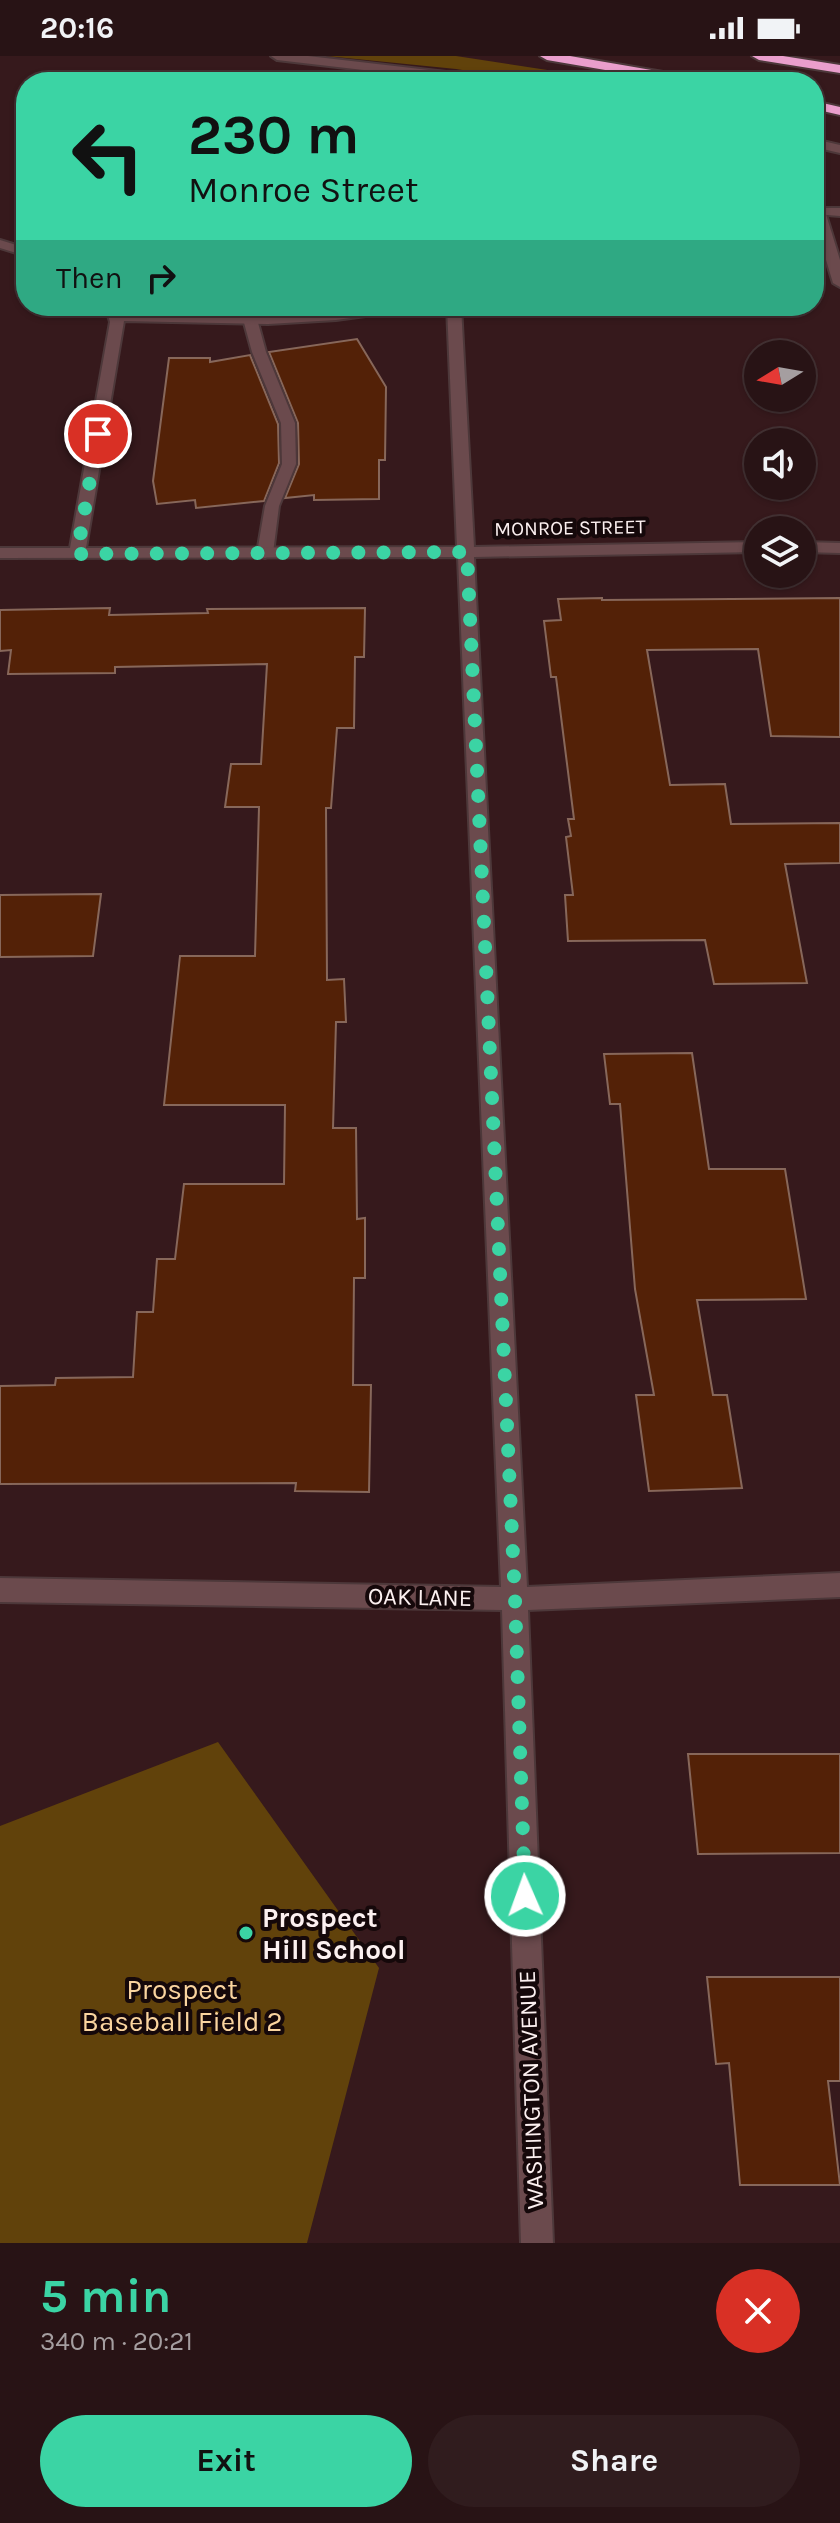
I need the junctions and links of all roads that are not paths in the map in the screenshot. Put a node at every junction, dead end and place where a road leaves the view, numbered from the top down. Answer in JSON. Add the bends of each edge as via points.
{"nodes":[{"id":1,"x":277,"y":56,"type":"edge"},
{"id":2,"x":547,"y":56,"type":"edge"},
{"id":3,"x":759,"y":56,"type":"edge"},
{"id":4,"x":840,"y":69,"type":"edge"},
{"id":5,"x":395,"y":72,"type":"edge"},
{"id":6,"x":640,"y":72,"type":"edge"},
{"id":7,"x":824,"y":230,"type":"edge"},
{"id":8,"x":840,"y":283,"type":"edge"},
{"id":9,"x":115,"y":316,"type":"edge"},
{"id":10,"x":199,"y":316,"type":"edge"},
{"id":11,"x":336,"y":316,"type":"edge"},
{"id":12,"x":455,"y":316,"type":"edge"},
{"id":13,"x":250,"y":319,"type":"junction"},
{"id":14,"x":744,"y":547,"type":"edge"},
{"id":15,"x":816,"y":547,"type":"edge"},
{"id":16,"x":840,"y":548,"type":"edge"},
{"id":17,"x":467,"y":552,"type":"junction"},
{"id":18,"x":0,"y":553,"type":"edge"},
{"id":19,"x":265,"y":553,"type":"junction"},
{"id":20,"x":77,"y":554,"type":"junction"},
{"id":21,"x":840,"y":1585,"type":"edge"},
{"id":22,"x":0,"y":1590,"type":"edge"},
{"id":23,"x":515,"y":1599,"type":"junction"},
{"id":24,"x":537,"y":2243,"type":"edge"}],
"edges":[{"from":1,"to":5,"type":"street"},
{"from":2,"to":6,"type":"highway"},
{"from":3,"to":4,"type":"highway"},
{"from":7,"to":8,"type":"street"},
{"from":9,"to":20,"type":"street"},
{"from":10,"to":13,"type":"street"},
{"from":11,"to":13,"type":"street"},
{"from":12,"to":17,"type":"street","name":"WASHINGTON AVENUE"},
{"from":13,"to":19,"type":"lane","via":[[288,423],[289,464],[272,506]]},
{"from":14,"to":17,"type":"street","name":"MONROE STREET"},
{"from":15,"to":16,"type":"street"},
{"from":17,"to":19,"type":"street","name":"MONROE STREET"},
{"from":17,"to":23,"type":"street","name":"WASHINGTON AVENUE"},
{"from":18,"to":20,"type":"street","name":"MONROE STREET"},
{"from":19,"to":20,"type":"street","name":"MONROE STREET"},
{"from":21,"to":23,"type":"street","name":"OAK LANE"},
{"from":22,"to":23,"type":"street","name":"OAK LANE"},
{"from":23,"to":24,"type":"street","name":"WASHINGTON AVENUE"}]}
